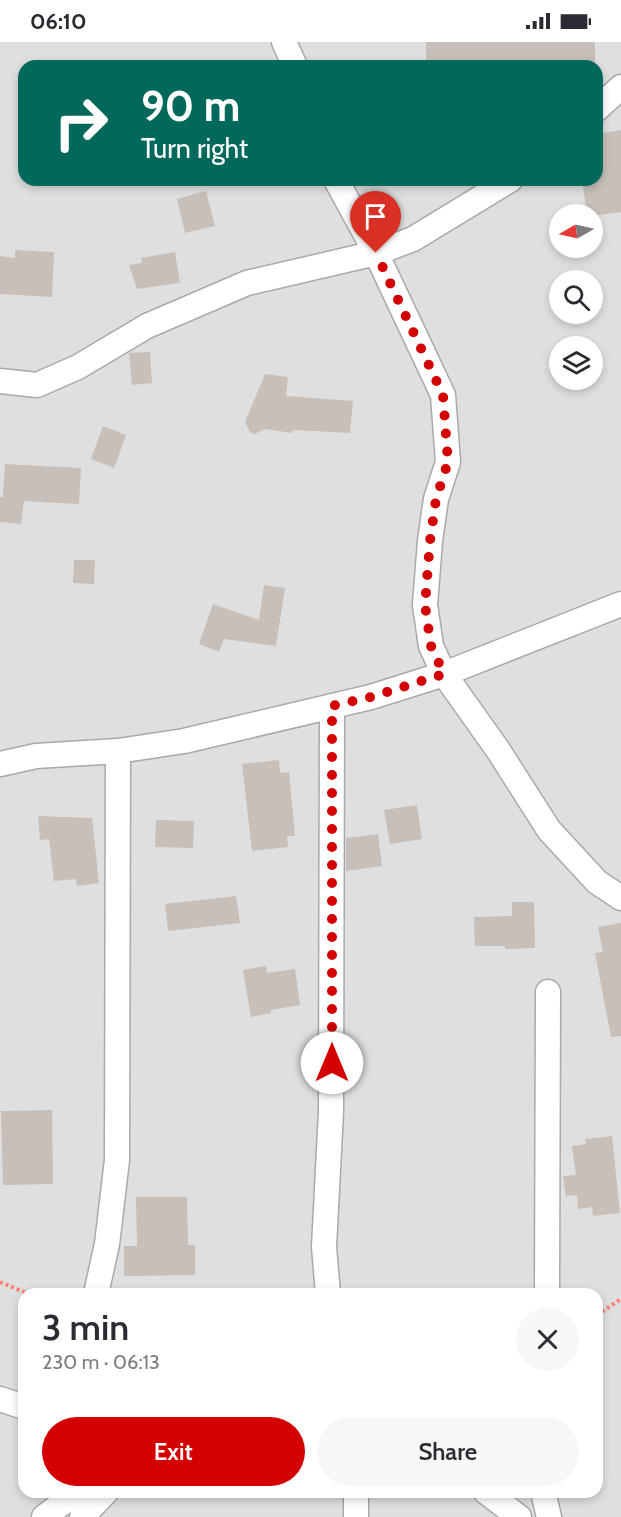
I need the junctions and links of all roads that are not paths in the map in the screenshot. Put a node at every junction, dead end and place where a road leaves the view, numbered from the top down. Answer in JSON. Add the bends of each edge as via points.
{"nodes":[{"id":1,"x":284,"y":42,"type":"edge"},
{"id":2,"x":292,"y":60,"type":"edge"},
{"id":3,"x":621,"y":87,"type":"edge"},
{"id":4,"x":603,"y":103,"type":"edge"},
{"id":5,"x":339,"y":186,"type":"edge"},
{"id":6,"x":500,"y":186,"type":"edge"},
{"id":7,"x":376,"y":253,"type":"junction"},
{"id":8,"x":0,"y":381,"type":"edge"},
{"id":9,"x":621,"y":604,"type":"edge"},
{"id":10,"x":444,"y":674,"type":"junction"},
{"id":11,"x":332,"y":706,"type":"junction"},
{"id":12,"x":117,"y":751,"type":"junction"},
{"id":13,"x":0,"y":764,"type":"edge"},
{"id":14,"x":621,"y":898,"type":"edge"},
{"id":15,"x":548,"y":992,"type":"dead end"},
{"id":16,"x":97,"y":1288,"type":"edge"},
{"id":17,"x":327,"y":1288,"type":"edge"},
{"id":18,"x":547,"y":1288,"type":"edge"},
{"id":19,"x":0,"y":1399,"type":"edge"},
{"id":20,"x":18,"y":1405,"type":"edge"},
{"id":21,"x":68,"y":1498,"type":"edge"},
{"id":22,"x":100,"y":1498,"type":"edge"},
{"id":23,"x":356,"y":1498,"type":"edge"},
{"id":24,"x":494,"y":1498,"type":"edge"},
{"id":25,"x":544,"y":1498,"type":"edge"},
{"id":26,"x":44,"y":1517,"type":"edge"},
{"id":27,"x":82,"y":1517,"type":"edge"},
{"id":28,"x":356,"y":1517,"type":"edge"},
{"id":29,"x":519,"y":1517,"type":"edge"},
{"id":30,"x":549,"y":1517,"type":"edge"}],
"edges":[{"from":1,"to":2,"type":"street"},
{"from":3,"to":4,"type":"street"},
{"from":5,"to":7,"type":"street"},
{"from":6,"to":7,"type":"street","via":[[413,239]]},
{"from":7,"to":8,"type":"street","via":[[247,283],[147,326],[78,367],[37,385]]},
{"from":7,"to":10,"type":"street","via":[[443,395],[448,462],[436,499],[425,605],[431,646]]},
{"from":9,"to":10,"type":"street"},
{"from":10,"to":11,"type":"street"},
{"from":10,"to":14,"type":"street","via":[[549,830],[597,882]]},
{"from":11,"to":12,"type":"street","via":[[184,741]]},
{"from":11,"to":17,"type":"street","via":[[332,1111],[324,1247]]},
{"from":12,"to":13,"type":"street","via":[[36,756]]},
{"from":12,"to":16,"type":"street","via":[[117,1160]]},
{"from":15,"to":18,"type":"street"},
{"from":19,"to":20,"type":"street"},
{"from":21,"to":26,"type":"street"},
{"from":22,"to":27,"type":"street"},
{"from":23,"to":28,"type":"street"},
{"from":24,"to":29,"type":"street"},
{"from":25,"to":30,"type":"street"}]}
